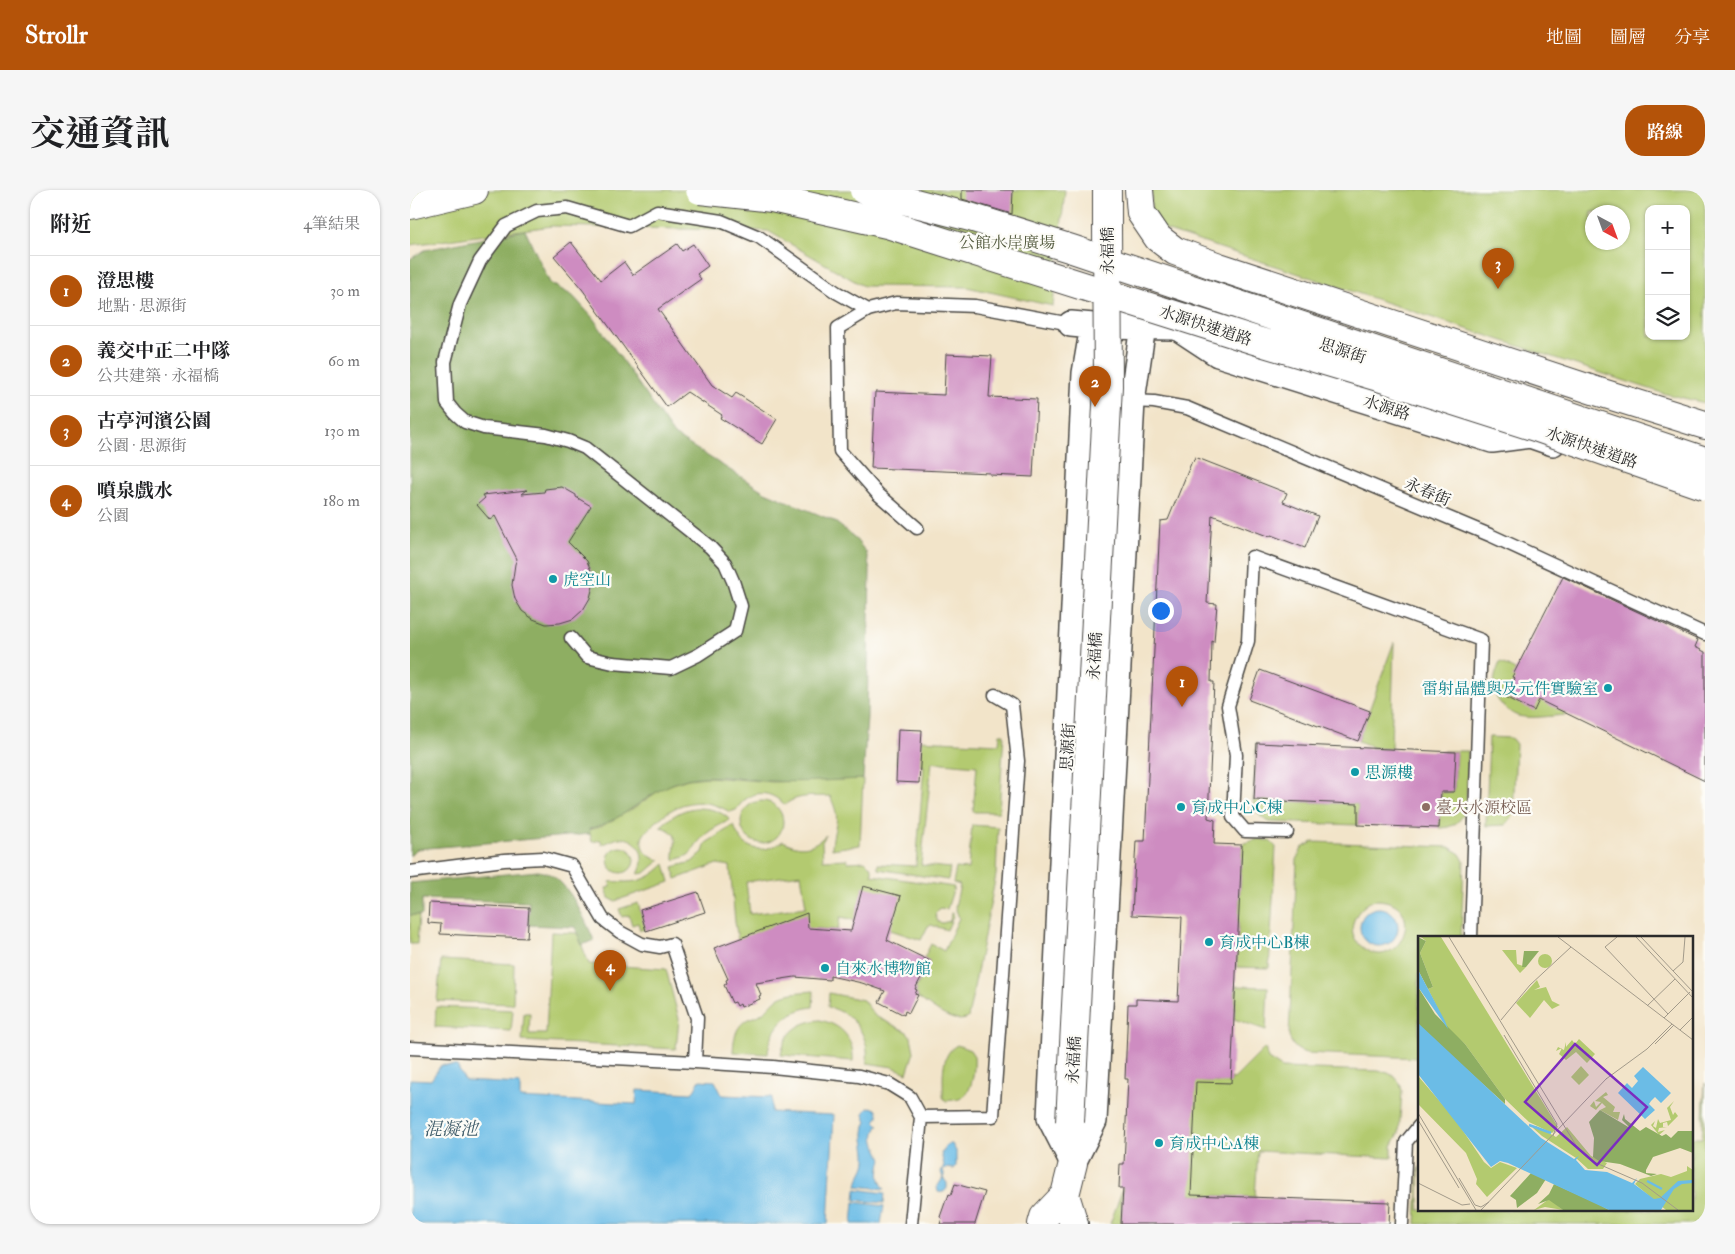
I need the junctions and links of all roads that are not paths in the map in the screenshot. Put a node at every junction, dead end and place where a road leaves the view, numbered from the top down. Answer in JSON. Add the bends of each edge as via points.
{"nodes":[{"id":1,"x":474,"y":190,"type":"edge"},
{"id":2,"x":700,"y":190,"type":"edge"},
{"id":3,"x":864,"y":190,"type":"edge"},
{"id":4,"x":1107,"y":190,"type":"edge"},
{"id":5,"x":1139,"y":190,"type":"edge"},
{"id":6,"x":410,"y":204,"type":"edge"},
{"id":7,"x":1107,"y":224,"type":"junction"},
{"id":8,"x":868,"y":310,"type":"junction"},
{"id":9,"x":1082,"y":325,"type":"junction"},
{"id":10,"x":1143,"y":326,"type":"junction"},
{"id":11,"x":1177,"y":327,"type":"junction"},
{"id":12,"x":1132,"y":401,"type":"junction"},
{"id":13,"x":1500,"y":418,"type":"junction"},
{"id":14,"x":1705,"y":425,"type":"edge"},
{"id":15,"x":1530,"y":435,"type":"junction"},
{"id":16,"x":1705,"y":460,"type":"edge"},
{"id":17,"x":1705,"y":486,"type":"edge"},
{"id":18,"x":1705,"y":493,"type":"edge"},
{"id":19,"x":917,"y":528,"type":"dead end"},
{"id":20,"x":1705,"y":634,"type":"edge"},
{"id":21,"x":571,"y":638,"type":"dead end"},
{"id":22,"x":995,"y":696,"type":"dead end"},
{"id":23,"x":1287,"y":832,"type":"dead end"},
{"id":24,"x":410,"y":872,"type":"edge"},
{"id":25,"x":1471,"y":936,"type":"edge"},
{"id":26,"x":410,"y":1048,"type":"edge"},
{"id":27,"x":695,"y":1062,"type":"junction"},
{"id":28,"x":921,"y":1117,"type":"junction"},
{"id":29,"x":1418,"y":1127,"type":"edge"},
{"id":30,"x":1073,"y":1163,"type":"junction"},
{"id":31,"x":1065,"y":1195,"type":"junction"},
{"id":32,"x":911,"y":1224,"type":"edge"},
{"id":33,"x":1042,"y":1224,"type":"edge"},
{"id":34,"x":1074,"y":1224,"type":"edge"},
{"id":35,"x":1402,"y":1224,"type":"edge"}],
"edges":[{"from":1,"to":6,"type":"main road"},
{"from":2,"to":17,"type":"main road","name":"水源快速道路","bridge":true,"via":[[772,198],[887,224],[1538,428]]},
{"from":3,"to":16,"type":"main road","bridge":true,"via":[[970,217],[1072,249]]},
{"from":4,"to":7,"type":"main road","name":"永福橋"},
{"from":5,"to":14,"type":"main road","via":[[1141,213],[1158,238],[1175,251]]},
{"from":7,"to":13,"type":"main road","bridge":true,"via":[[1122,264],[1145,296],[1174,319],[1470,415]]},
{"from":7,"to":30,"type":"main road","name":"永福橋","bridge":true,"via":[[1108,386],[1070,1122]]},
{"from":8,"to":9,"type":"lane","via":[[896,303],[975,306]]},
{"from":8,"to":19,"type":"lane","via":[[838,328],[840,451],[878,494]]},
{"from":8,"to":21,"type":"lane","via":[[836,292],[759,238],[721,221],[657,211],[629,226],[567,208],[537,211],[506,226],[480,261],[460,304],[445,362],[447,403],[465,422],[484,428],[546,436],[585,448],[710,547],[725,563],[741,606],[735,631],[671,668],[612,663],[587,657]]},
{"from":9,"to":10,"type":"street"},
{"from":9,"to":30,"type":"street","name":"思源街","via":[[1085,373],[1050,1118]]},
{"from":10,"to":11,"type":"street"},
{"from":10,"to":12,"type":"street"},
{"from":11,"to":13,"type":"street","name":"思源街","via":[[1228,313],[1478,394]]},
{"from":11,"to":15,"type":"street","name":"水源路","via":[[1218,354],[1492,440]]},
{"from":12,"to":20,"type":"lane","name":"永春街","via":[[1187,408],[1483,532]]},
{"from":12,"to":30,"type":"street","via":[[1094,1122]]},
{"from":13,"to":15,"type":"street","name":"思源街"},
{"from":15,"to":18,"type":"street","name":"水源路"},
{"from":22,"to":28,"type":"lane","via":[[1012,705],[1018,761],[992,1116]]},
{"from":23,"to":25,"type":"lane","via":[[1246,831],[1233,817],[1236,755],[1228,706],[1248,641],[1252,557],[1481,640]]},
{"from":24,"to":27,"type":"lane","via":[[543,858],[572,866],[604,919],[620,932],[642,944],[660,947],[672,944],[697,1018]]},
{"from":26,"to":27,"type":"lane"},
{"from":27,"to":28,"type":"lane","via":[[859,1076],[889,1084],[910,1097]]},
{"from":28,"to":32,"type":"lane"},
{"from":29,"to":35,"type":"lane","via":[[1406,1142]]},
{"from":30,"to":31,"type":"main road"},
{"from":31,"to":33,"type":"main road","via":[[1044,1217]]},
{"from":31,"to":34,"type":"main road"}]}
